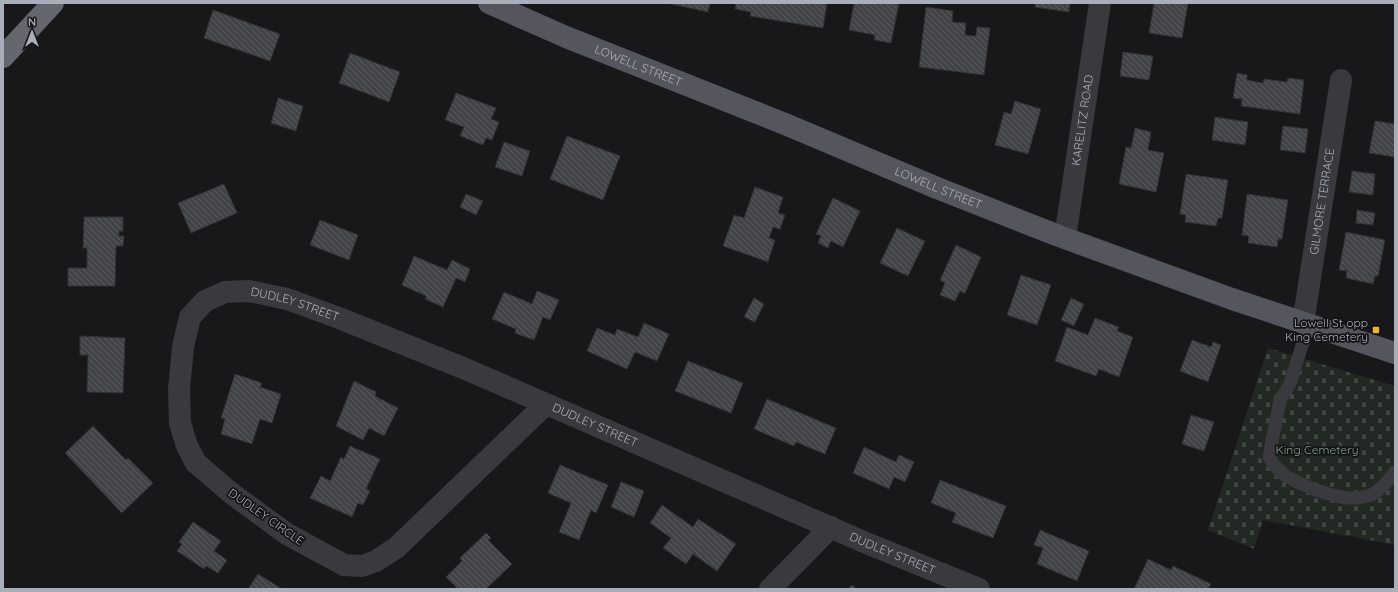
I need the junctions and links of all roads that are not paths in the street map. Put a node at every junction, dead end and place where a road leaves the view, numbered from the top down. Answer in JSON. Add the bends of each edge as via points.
{"nodes":[{"id":1,"x":53,"y":3,"type":"edge"},
{"id":2,"x":489,"y":3,"type":"edge"},
{"id":3,"x":1100,"y":3,"type":"edge"},
{"id":4,"x":3,"y":57,"type":"edge"},
{"id":5,"x":1340,"y":80,"type":"dead end"},
{"id":6,"x":1065,"y":238,"type":"junction"},
{"id":7,"x":205,"y":301,"type":"joint"},
{"id":8,"x":1306,"y":324,"type":"junction"},
{"id":9,"x":1395,"y":353,"type":"edge"},
{"id":10,"x":546,"y":404,"type":"junction"},
{"id":11,"x":1395,"y":472,"type":"edge"},
{"id":12,"x":831,"y":528,"type":"junction"},
{"id":13,"x":770,"y":589,"type":"edge"},
{"id":14,"x":979,"y":589,"type":"edge"}],
"edges":[{"from":1,"to":4,"type":"highway"},
{"from":2,"to":6,"type":"main road","name":"LOWELL STREET","via":[[566,37]]},
{"from":3,"to":6,"type":"street","name":"KARELITZ ROAD"},
{"from":5,"to":8,"type":"street","name":"GILMORE TERRACE"},
{"from":6,"to":8,"type":"main road","name":"LOWELL STREET"},
{"from":7,"to":10,"type":"street","name":"DUDLEY STREET","via":[[225,292],[249,291],[287,299],[468,370]]},
{"from":7,"to":10,"type":"street","name":"DUDLEY CIRCLE","via":[[190,316],[183,347],[180,423],[187,446],[196,463],[231,493],[287,534],[344,565],[362,566],[376,561],[396,548]]},
{"from":8,"to":9,"type":"main road","name":"LOWELL STREET"},
{"from":8,"to":11,"type":"lane","via":[[1290,384],[1280,400],[1270,457],[1273,464],[1296,481],[1317,490],[1350,498],[1373,494],[1386,484]]},
{"from":10,"to":12,"type":"street","name":"DUDLEY STREET"},
{"from":12,"to":13,"type":"street"},
{"from":12,"to":14,"type":"street","name":"DUDLEY STREET"}]}
